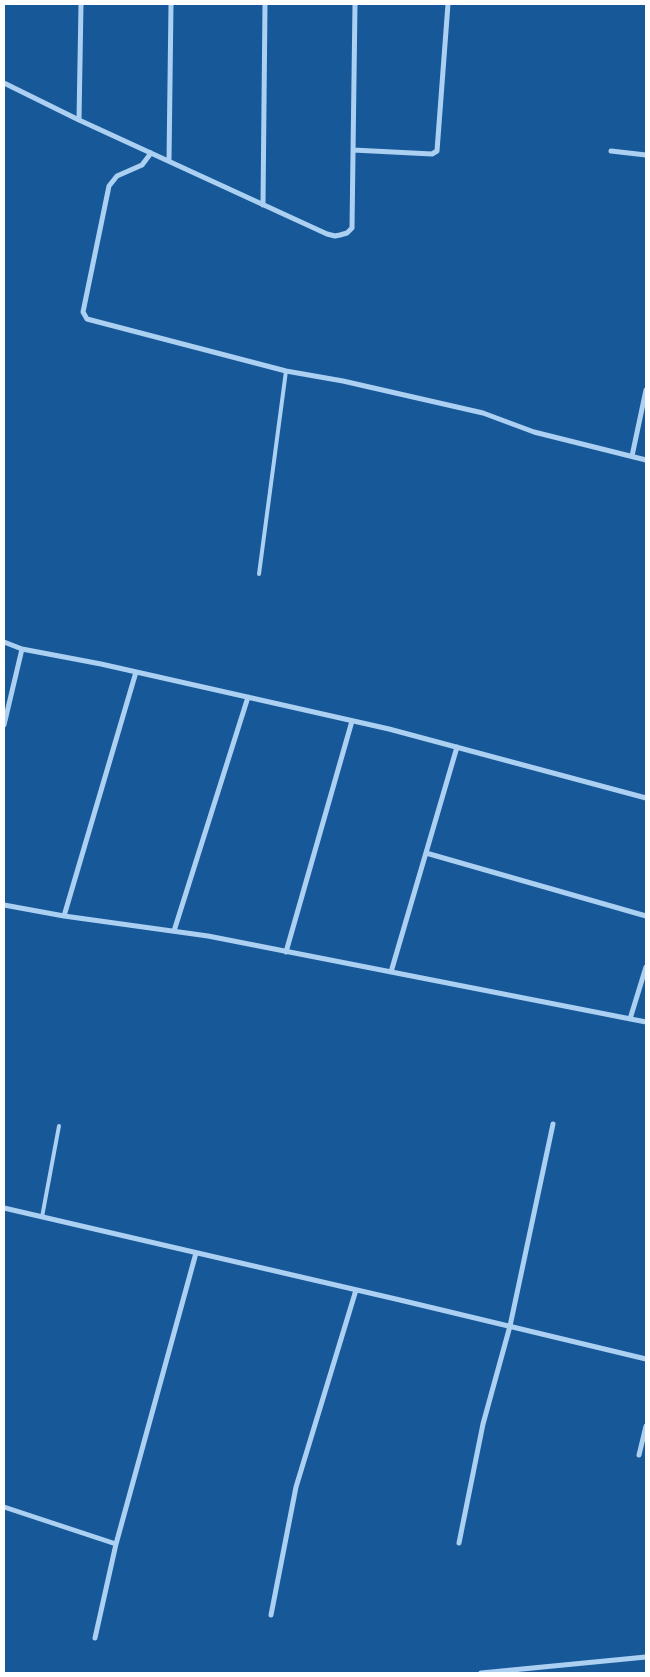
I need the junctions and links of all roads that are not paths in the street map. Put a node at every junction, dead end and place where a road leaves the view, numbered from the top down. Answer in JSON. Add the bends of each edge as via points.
{"nodes":[{"id":1,"x":81,"y":4,"type":"edge"},
{"id":2,"x":171,"y":4,"type":"edge"},
{"id":3,"x":265,"y":4,"type":"edge"},
{"id":4,"x":355,"y":4,"type":"edge"},
{"id":5,"x":448,"y":4,"type":"edge"},
{"id":6,"x":4,"y":83,"type":"edge"},
{"id":7,"x":79,"y":120,"type":"junction"},
{"id":8,"x":353,"y":150,"type":"junction"},
{"id":9,"x":611,"y":151,"type":"dead end"},
{"id":10,"x":151,"y":153,"type":"junction"},
{"id":11,"x":646,"y":155,"type":"edge"},
{"id":12,"x":169,"y":161,"type":"junction"},
{"id":13,"x":263,"y":204,"type":"junction"},
{"id":14,"x":286,"y":371,"type":"junction"},
{"id":15,"x":646,"y":390,"type":"edge"},
{"id":16,"x":632,"y":456,"type":"junction"},
{"id":17,"x":646,"y":460,"type":"edge"},
{"id":18,"x":260,"y":574,"type":"dead end"},
{"id":19,"x":4,"y":642,"type":"edge"},
{"id":20,"x":22,"y":649,"type":"junction"},
{"id":21,"x":136,"y":672,"type":"junction"},
{"id":22,"x":248,"y":697,"type":"junction"},
{"id":23,"x":352,"y":721,"type":"junction"},
{"id":24,"x":4,"y":725,"type":"edge"},
{"id":25,"x":457,"y":747,"type":"junction"},
{"id":26,"x":646,"y":798,"type":"edge"},
{"id":27,"x":426,"y":853,"type":"junction"},
{"id":28,"x":4,"y":905,"type":"edge"},
{"id":29,"x":64,"y":916,"type":"junction"},
{"id":30,"x":646,"y":916,"type":"edge"},
{"id":31,"x":174,"y":932,"type":"junction"},
{"id":32,"x":286,"y":952,"type":"junction"},
{"id":33,"x":646,"y":967,"type":"edge"},
{"id":34,"x":391,"y":972,"type":"junction"},
{"id":35,"x":630,"y":1019,"type":"junction"},
{"id":36,"x":646,"y":1022,"type":"edge"},
{"id":37,"x":554,"y":1124,"type":"dead end"},
{"id":38,"x":59,"y":1126,"type":"dead end"},
{"id":39,"x":4,"y":1208,"type":"edge"},
{"id":40,"x":42,"y":1217,"type":"junction"},
{"id":41,"x":196,"y":1253,"type":"junction"},
{"id":42,"x":356,"y":1290,"type":"junction"},
{"id":43,"x":510,"y":1326,"type":"junction"},
{"id":44,"x":646,"y":1359,"type":"edge"},
{"id":45,"x":646,"y":1426,"type":"edge"},
{"id":46,"x":639,"y":1455,"type":"dead end"},
{"id":47,"x":4,"y":1507,"type":"edge"},
{"id":48,"x":458,"y":1542,"type":"dead end"},
{"id":49,"x":116,"y":1544,"type":"junction"},
{"id":50,"x":270,"y":1615,"type":"dead end"},
{"id":51,"x":95,"y":1638,"type":"dead end"},
{"id":52,"x":646,"y":1657,"type":"edge"},
{"id":53,"x":481,"y":1673,"type":"edge"}],
"edges":[{"from":1,"to":7,"type":"street"},
{"from":2,"to":12,"type":"street"},
{"from":3,"to":13,"type":"street"},
{"from":4,"to":8,"type":"street"},
{"from":5,"to":8,"type":"street","via":[[437,151],[432,154]]},
{"from":6,"to":7,"type":"street"},
{"from":7,"to":10,"type":"street"},
{"from":8,"to":13,"type":"street","via":[[352,228],[347,234],[327,234]]},
{"from":9,"to":11,"type":"street"},
{"from":10,"to":12,"type":"street"},
{"from":10,"to":14,"type":"street","via":[[142,165],[117,176],[110,186],[84,315],[91,321]]},
{"from":12,"to":13,"type":"street"},
{"from":14,"to":16,"type":"street","via":[[343,380],[483,413],[534,432]]},
{"from":14,"to":18,"type":"lane"},
{"from":15,"to":16,"type":"street"},
{"from":16,"to":17,"type":"street"},
{"from":19,"to":20,"type":"street"},
{"from":20,"to":21,"type":"street"},
{"from":20,"to":24,"type":"street"},
{"from":21,"to":22,"type":"street"},
{"from":21,"to":29,"type":"street"},
{"from":22,"to":23,"type":"street"},
{"from":22,"to":31,"type":"street"},
{"from":23,"to":25,"type":"street"},
{"from":23,"to":32,"type":"street"},
{"from":25,"to":26,"type":"street"},
{"from":25,"to":27,"type":"street"},
{"from":27,"to":30,"type":"street"},
{"from":27,"to":34,"type":"street"},
{"from":28,"to":29,"type":"street"},
{"from":29,"to":31,"type":"street"},
{"from":31,"to":32,"type":"street"},
{"from":32,"to":34,"type":"street"},
{"from":33,"to":35,"type":"street"},
{"from":34,"to":35,"type":"street"},
{"from":35,"to":36,"type":"street"},
{"from":37,"to":43,"type":"street"},
{"from":38,"to":40,"type":"lane"},
{"from":39,"to":40,"type":"street"},
{"from":40,"to":41,"type":"street"},
{"from":41,"to":42,"type":"street"},
{"from":41,"to":49,"type":"street"},
{"from":42,"to":43,"type":"street"},
{"from":42,"to":50,"type":"street","via":[[296,1487]]},
{"from":43,"to":44,"type":"street"},
{"from":43,"to":48,"type":"street","via":[[483,1424]]},
{"from":45,"to":46,"type":"street"},
{"from":47,"to":49,"type":"street"},
{"from":49,"to":51,"type":"street"},
{"from":52,"to":53,"type":"street"}]}
